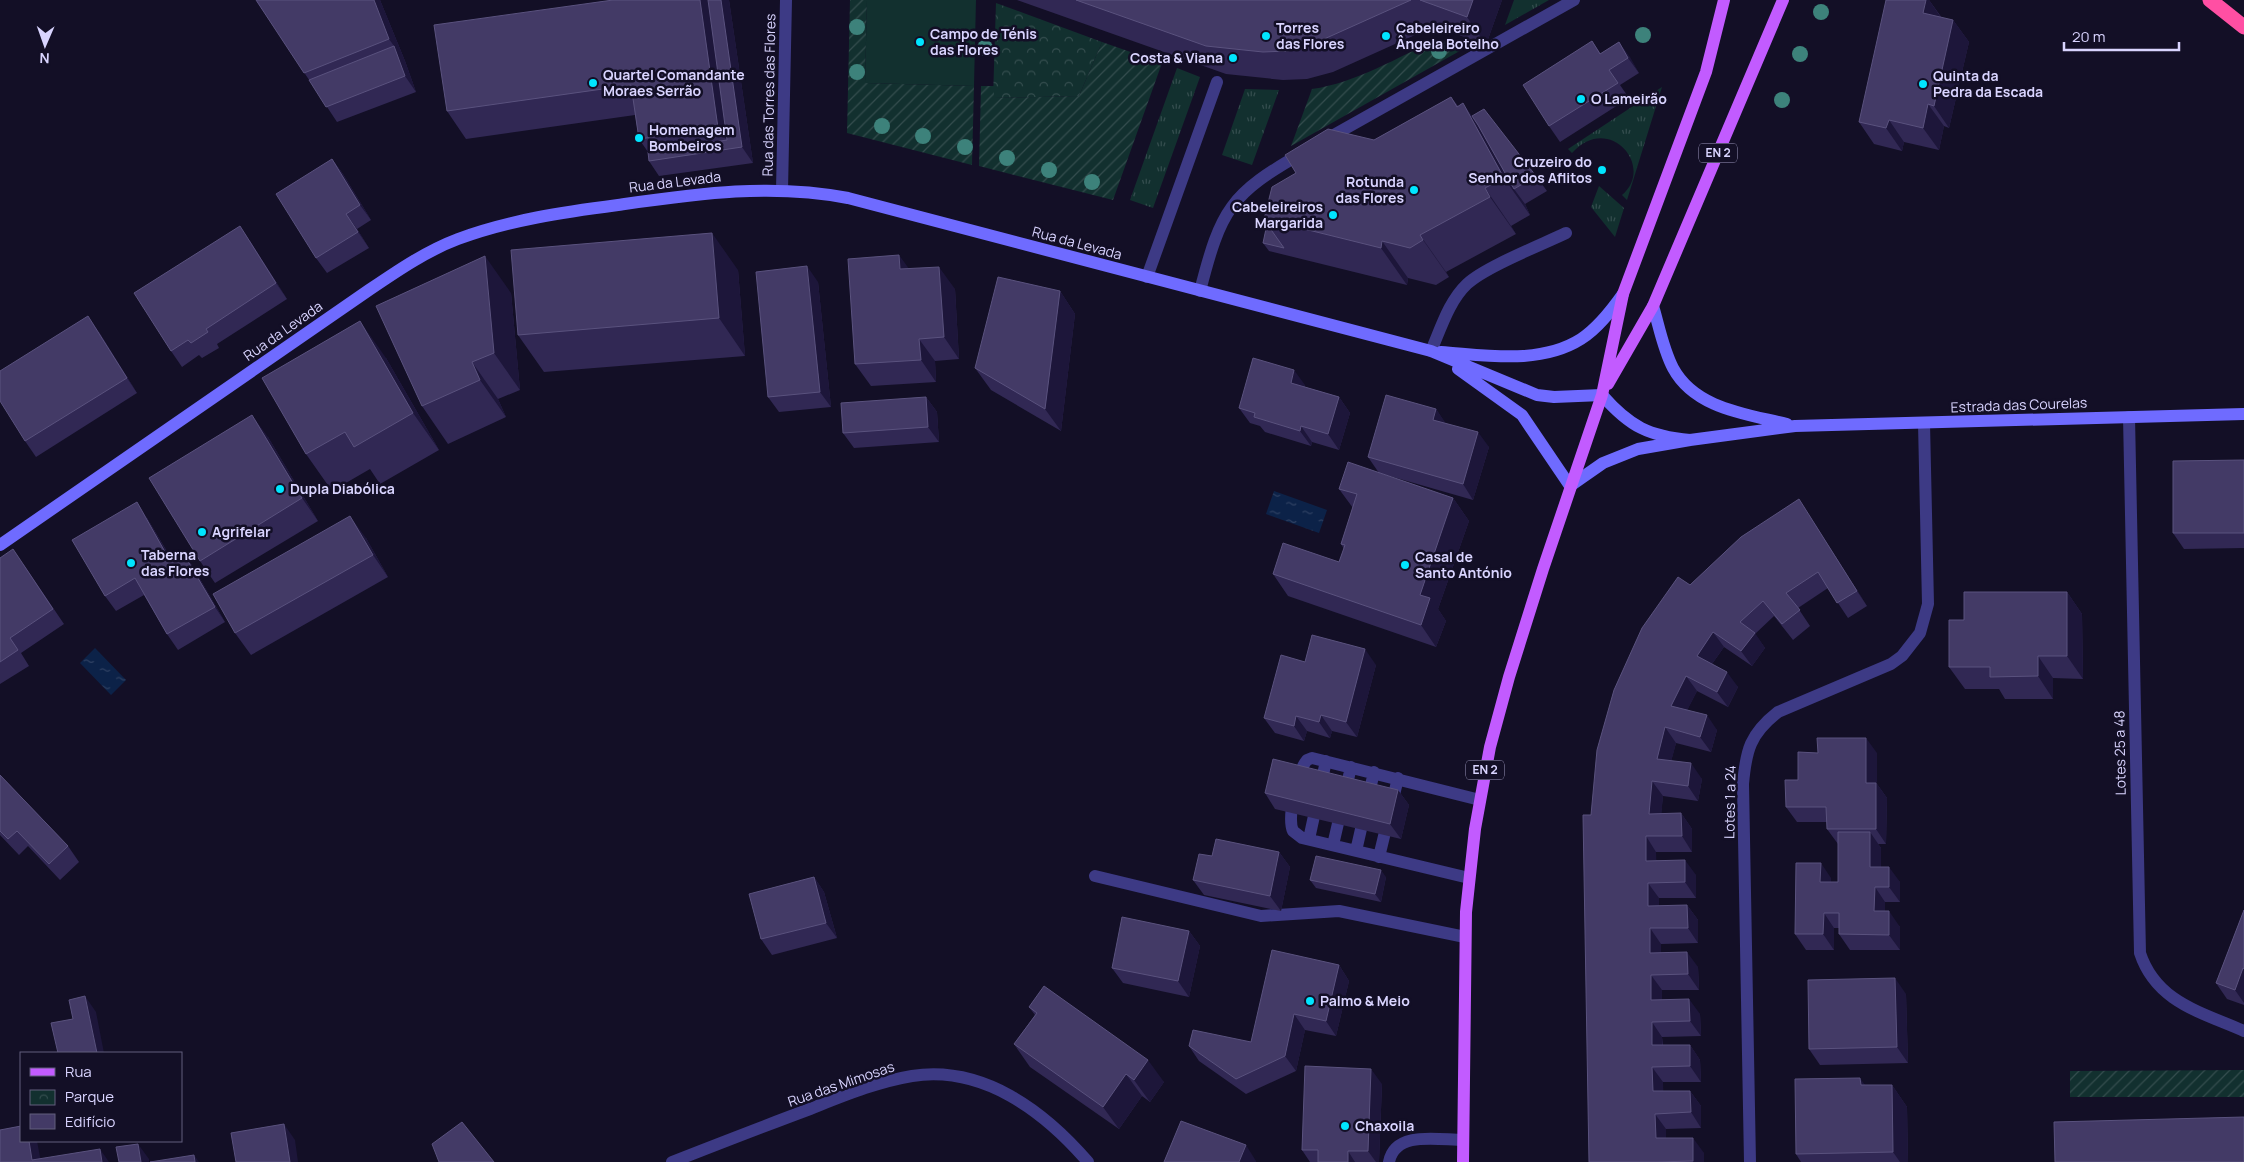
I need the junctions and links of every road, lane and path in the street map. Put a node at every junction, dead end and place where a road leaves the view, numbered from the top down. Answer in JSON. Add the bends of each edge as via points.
{"nodes":[{"id":1,"x":786,"y":0,"type":"edge"},
{"id":2,"x":1574,"y":0,"type":"edge"},
{"id":3,"x":1724,"y":0,"type":"edge"},
{"id":4,"x":1783,"y":0,"type":"edge"},
{"id":5,"x":2210,"y":0,"type":"edge"},
{"id":6,"x":2244,"y":27,"type":"edge"},
{"id":7,"x":1217,"y":82,"type":"edge"},
{"id":8,"x":782,"y":190,"type":"junction"},
{"id":9,"x":1566,"y":233,"type":"dead end"},
{"id":10,"x":1147,"y":277,"type":"junction"},
{"id":11,"x":1200,"y":291,"type":"junction"},
{"id":12,"x":1623,"y":294,"type":"junction"},
{"id":13,"x":1653,"y":306,"type":"junction"},
{"id":14,"x":1431,"y":351,"type":"junction"},
{"id":15,"x":1602,"y":395,"type":"junction"},
{"id":16,"x":2244,"y":414,"type":"edge"},
{"id":17,"x":2129,"y":417,"type":"junction"},
{"id":18,"x":1924,"y":423,"type":"junction"},
{"id":19,"x":1795,"y":426,"type":"junction"},
{"id":20,"x":1690,"y":440,"type":"junction"},
{"id":21,"x":1570,"y":486,"type":"junction"},
{"id":22,"x":0,"y":545,"type":"edge"},
{"id":23,"x":1326,"y":761,"type":"junction"},
{"id":24,"x":1350,"y":766,"type":"junction"},
{"id":25,"x":1374,"y":772,"type":"junction"},
{"id":26,"x":1398,"y":778,"type":"junction"},
{"id":27,"x":1480,"y":800,"type":"junction"},
{"id":28,"x":1309,"y":839,"type":"junction"},
{"id":29,"x":1333,"y":845,"type":"junction"},
{"id":30,"x":1356,"y":851,"type":"junction"},
{"id":31,"x":1379,"y":857,"type":"junction"},
{"id":32,"x":1095,"y":876,"type":"dead end"},
{"id":33,"x":1469,"y":878,"type":"junction"},
{"id":34,"x":1465,"y":937,"type":"junction"},
{"id":35,"x":2244,"y":1031,"type":"edge"},
{"id":36,"x":1463,"y":1140,"type":"junction"},
{"id":37,"x":672,"y":1162,"type":"edge"},
{"id":38,"x":1088,"y":1162,"type":"edge"},
{"id":39,"x":1389,"y":1162,"type":"edge"},
{"id":40,"x":1463,"y":1162,"type":"edge"},
{"id":41,"x":1750,"y":1162,"type":"edge"}],
"edges":[{"from":1,"to":8,"type":"street","name":"Rua das Torres das Flores"},
{"from":2,"to":11,"type":"street","via":[[1252,184],[1221,223]]},
{"from":3,"to":12,"type":"main road","number":"EN 2","via":[[1706,72]]},
{"from":4,"to":13,"type":"main road","number":"EN 2"},
{"from":5,"to":6,"type":"highway"},
{"from":7,"to":10,"type":"street"},
{"from":8,"to":10,"type":"street","name":"Rua da Levada","via":[[848,198]]},
{"from":8,"to":22,"type":"street","name":"Rua da Levada","via":[[716,191],[572,211],[507,224],[448,243],[362,294]]},
{"from":9,"to":14,"type":"street","via":[[1467,283],[1448,311]]},
{"from":10,"to":11,"type":"street","name":"Rua da Levada"},
{"from":11,"to":14,"type":"street","name":"Rua da Levada"},
{"from":12,"to":14,"type":"street","via":[[1588,334],[1553,351],[1507,356]]},
{"from":12,"to":15,"type":"main road","number":"EN 2"},
{"from":13,"to":15,"type":"main road","number":"EN 2"},
{"from":13,"to":19,"type":"street","via":[[1669,359],[1678,376],[1695,393],[1726,408]]},
{"from":14,"to":15,"type":"street","via":[[1537,395]]},
{"from":14,"to":21,"type":"street","via":[[1522,415]]},
{"from":15,"to":20,"type":"street","via":[[1636,427]]},
{"from":15,"to":21,"type":"main road","number":"EN 2"},
{"from":16,"to":17,"type":"street","name":"Estrada das Courelas"},
{"from":17,"to":18,"type":"street","name":"Estrada das Courelas"},
{"from":17,"to":35,"type":"street","name":"Lotes 25 a 48","via":[[2140,953],[2149,975],[2164,991],[2186,1005]]},
{"from":18,"to":19,"type":"street","name":"Estrada das Courelas"},
{"from":18,"to":41,"type":"street","name":"Lotes 1 a 24","via":[[1928,586],[1925,620],[1920,633],[1902,656],[1891,664],[1778,712],[1759,729],[1748,748],[1743,784]]},
{"from":19,"to":20,"type":"street"},
{"from":20,"to":21,"type":"street","via":[[1626,453],[1594,468]]},
{"from":21,"to":27,"type":"main road","number":"EN 2","via":[[1499,709]]},
{"from":23,"to":24,"type":"street"},
{"from":23,"to":28,"type":"street"},
{"from":23,"to":28,"type":"street","via":[[1320,758],[1306,760],[1299,775],[1291,826],[1297,836]]},
{"from":24,"to":25,"type":"street"},
{"from":24,"to":29,"type":"street"},
{"from":25,"to":26,"type":"street"},
{"from":25,"to":30,"type":"street"},
{"from":26,"to":27,"type":"street"},
{"from":26,"to":31,"type":"street"},
{"from":27,"to":33,"type":"main road","number":"EN 2"},
{"from":28,"to":29,"type":"street"},
{"from":29,"to":30,"type":"street"},
{"from":30,"to":31,"type":"street"},
{"from":31,"to":33,"type":"street"},
{"from":32,"to":34,"type":"street","via":[[1261,916],[1339,911]]},
{"from":33,"to":34,"type":"main road","number":"EN 2"},
{"from":34,"to":36,"type":"main road","number":"EN 2"},
{"from":36,"to":39,"type":"street","via":[[1409,1140],[1394,1149]]},
{"from":36,"to":40,"type":"main road","number":"EN 2"},
{"from":37,"to":38,"type":"street","name":"Rua das Mimosas","via":[[855,1091],[932,1074],[968,1078],[1016,1099],[1046,1120]]}]}
